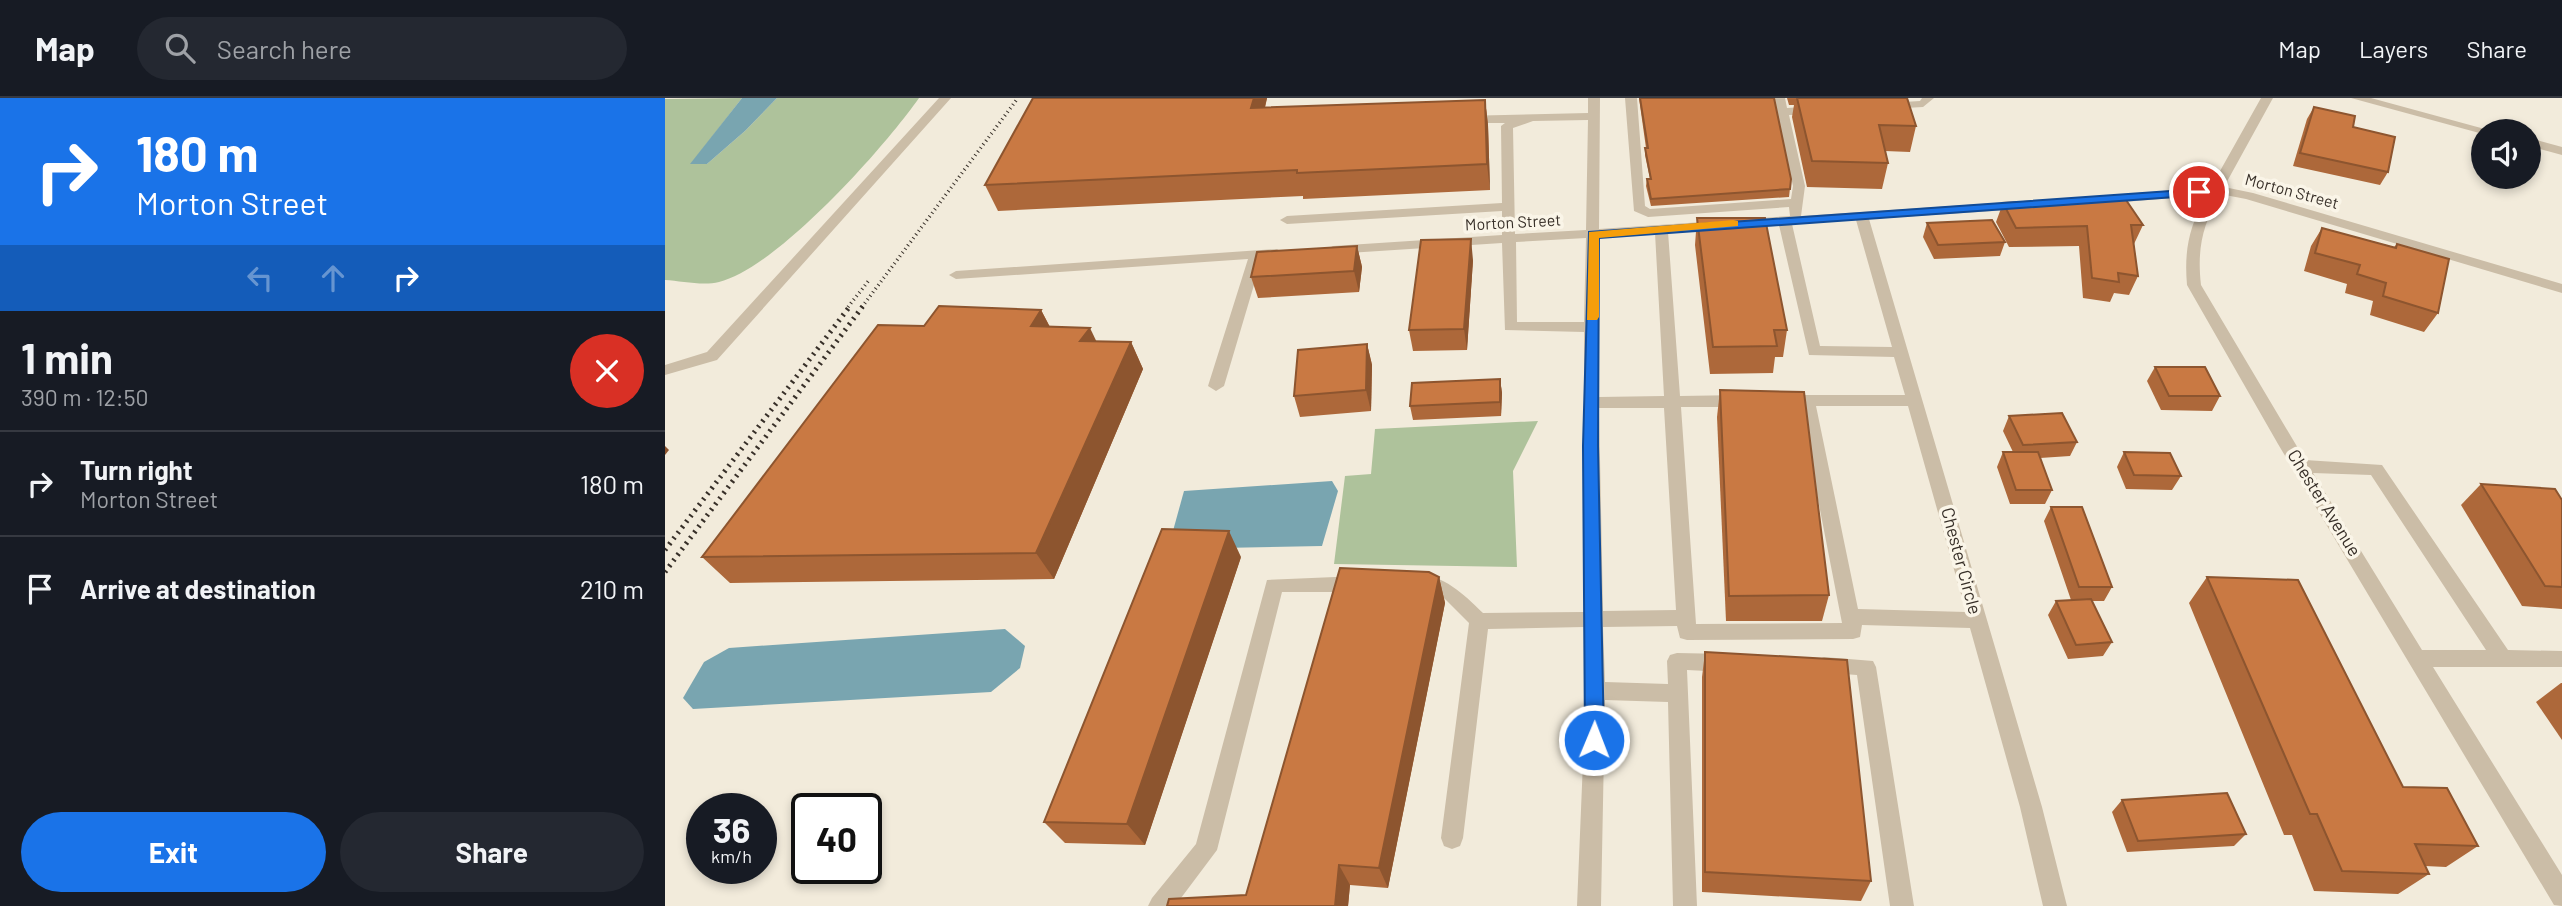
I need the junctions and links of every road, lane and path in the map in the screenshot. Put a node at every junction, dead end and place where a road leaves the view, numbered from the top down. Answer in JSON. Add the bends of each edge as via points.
{"nodes":[{"id":1,"x":945,"y":98,"type":"edge"},
{"id":2,"x":1594,"y":98,"type":"edge"},
{"id":3,"x":1631,"y":98,"type":"edge"},
{"id":4,"x":1779,"y":98,"type":"edge"},
{"id":5,"x":1929,"y":98,"type":"edge"},
{"id":6,"x":2267,"y":98,"type":"edge"},
{"id":7,"x":2357,"y":98,"type":"edge"},
{"id":8,"x":1872,"y":107,"type":"edge"},
{"id":9,"x":1834,"y":109,"type":"edge"},
{"id":10,"x":1782,"y":112,"type":"junction"},
{"id":11,"x":1594,"y":116,"type":"junction"},
{"id":12,"x":1455,"y":119,"type":"edge"},
{"id":13,"x":1524,"y":119,"type":"junction"},
{"id":14,"x":2471,"y":127,"type":"edge"},
{"id":15,"x":2541,"y":145,"type":"edge"},
{"id":16,"x":2562,"y":151,"type":"edge"},
{"id":17,"x":2217,"y":190,"type":"junction"},
{"id":18,"x":2081,"y":201,"type":"edge"},
{"id":19,"x":1798,"y":202,"type":"junction"},
{"id":20,"x":2040,"y":204,"type":"edge"},
{"id":21,"x":1507,"y":207,"type":"junction"},
{"id":22,"x":1862,"y":217,"type":"junction"},
{"id":23,"x":1287,"y":220,"type":"dead end"},
{"id":24,"x":1789,"y":221,"type":"junction"},
{"id":25,"x":1661,"y":229,"type":"junction"},
{"id":26,"x":1593,"y":235,"type":"junction"},
{"id":27,"x":1510,"y":239,"type":"junction"},
{"id":28,"x":1323,"y":251,"type":"edge"},
{"id":29,"x":1296,"y":252,"type":"edge"},
{"id":30,"x":1256,"y":255,"type":"junction"},
{"id":31,"x":956,"y":275,"type":"dead end"},
{"id":32,"x":2562,"y":289,"type":"edge"},
{"id":33,"x":1592,"y":327,"type":"junction"},
{"id":34,"x":1902,"y":352,"type":"junction"},
{"id":35,"x":665,"y":370,"type":"edge"},
{"id":36,"x":1216,"y":386,"type":"dead end"},
{"id":37,"x":1916,"y":400,"type":"junction"},
{"id":38,"x":1807,"y":401,"type":"junction"},
{"id":39,"x":1672,"y":402,"type":"junction"},
{"id":40,"x":1591,"y":403,"type":"junction"},
{"id":41,"x":2300,"y":466,"type":"junction"},
{"id":42,"x":1851,"y":617,"type":"junction"},
{"id":43,"x":1686,"y":618,"type":"junction"},
{"id":44,"x":1593,"y":620,"type":"junction"},
{"id":45,"x":1977,"y":620,"type":"junction"},
{"id":46,"x":1479,"y":621,"type":"junction"},
{"id":47,"x":2419,"y":658,"type":"junction"},
{"id":48,"x":2503,"y":659,"type":"junction"},
{"id":49,"x":2562,"y":659,"type":"edge"},
{"id":50,"x":1745,"y":663,"type":"edge"},
{"id":51,"x":1799,"y":665,"type":"edge"},
{"id":52,"x":1594,"y":691,"type":"junction"},
{"id":53,"x":1679,"y":693,"type":"junction"},
{"id":54,"x":1453,"y":838,"type":"dead end"},
{"id":55,"x":2560,"y":890,"type":"edge"},
{"id":56,"x":1160,"y":906,"type":"edge"},
{"id":57,"x":1589,"y":906,"type":"edge"},
{"id":58,"x":1685,"y":906,"type":"edge"},
{"id":59,"x":1902,"y":906,"type":"edge"},
{"id":60,"x":2055,"y":906,"type":"edge"}],
"edges":[{"from":1,"to":35,"type":"street","via":[[712,356]]},
{"from":2,"to":11,"type":"street"},
{"from":3,"to":19,"type":"street","via":[[1639,208],[1648,213]]},
{"from":4,"to":10,"type":"street"},
{"from":5,"to":8,"type":"street","via":[[1923,104]]},
{"from":6,"to":17,"type":"street","name":"Chester Avenue"},
{"from":7,"to":14,"type":"street"},
{"from":9,"to":10,"type":"street"},
{"from":10,"to":19,"type":"street","via":[[1799,186]]},
{"from":11,"to":13,"type":"street"},
{"from":11,"to":26,"type":"street"},
{"from":12,"to":13,"type":"street"},
{"from":13,"to":21,"type":"street","via":[[1507,126]]},
{"from":15,"to":16,"type":"street"},
{"from":17,"to":18,"type":"street","name":"Morton Street"},
{"from":17,"to":32,"type":"street","name":"Morton Street","via":[[2273,202]]},
{"from":17,"to":41,"type":"street","name":"Chester Avenue","via":[[2204,211],[2190,255],[2194,285]]},
{"from":19,"to":24,"type":"street"},
{"from":20,"to":22,"type":"street","name":"Morton Street"},
{"from":21,"to":23,"type":"street"},
{"from":21,"to":27,"type":"street"},
{"from":22,"to":24,"type":"street","name":"Morton Street"},
{"from":22,"to":34,"type":"street","name":"Chester Circle"},
{"from":24,"to":25,"type":"street","name":"Morton Street"},
{"from":24,"to":34,"type":"street","via":[[1814,351]]},
{"from":25,"to":26,"type":"street","name":"Morton Street"},
{"from":25,"to":39,"type":"street"},
{"from":26,"to":27,"type":"street","name":"Morton Street"},
{"from":26,"to":33,"type":"street"},
{"from":27,"to":28,"type":"street","name":"Morton Street"},
{"from":27,"to":33,"type":"street","via":[[1510,327]]},
{"from":29,"to":30,"type":"street"},
{"from":30,"to":31,"type":"street"},
{"from":30,"to":36,"type":"street"},
{"from":33,"to":40,"type":"street"},
{"from":34,"to":37,"type":"street","name":"Chester Circle"},
{"from":37,"to":38,"type":"street"},
{"from":37,"to":45,"type":"street","name":"Chester Circle"},
{"from":38,"to":39,"type":"street"},
{"from":38,"to":42,"type":"street"},
{"from":39,"to":40,"type":"street"},
{"from":39,"to":43,"type":"street"},
{"from":40,"to":44,"type":"street"},
{"from":41,"to":47,"type":"street","name":"Chester Avenue"},
{"from":41,"to":48,"type":"street","via":[[2376,469]]},
{"from":42,"to":43,"type":"street","via":[[1853,631],[1687,632]]},
{"from":42,"to":45,"type":"street"},
{"from":43,"to":44,"type":"street"},
{"from":44,"to":46,"type":"street"},
{"from":44,"to":52,"type":"street"},
{"from":45,"to":60,"type":"street","name":"Chester Circle"},
{"from":46,"to":54,"type":"street"},
{"from":46,"to":56,"type":"street","via":[[1452,594],[1425,582],[1274,585],[1206,850]]},
{"from":47,"to":48,"type":"street"},
{"from":47,"to":55,"type":"street","name":"Chester Avenue"},
{"from":48,"to":49,"type":"street"},
{"from":50,"to":53,"type":"street","via":[[1677,661]]},
{"from":51,"to":59,"type":"street","via":[[1866,667]]},
{"from":52,"to":53,"type":"street"},
{"from":52,"to":57,"type":"street"},
{"from":53,"to":58,"type":"street"}]}
